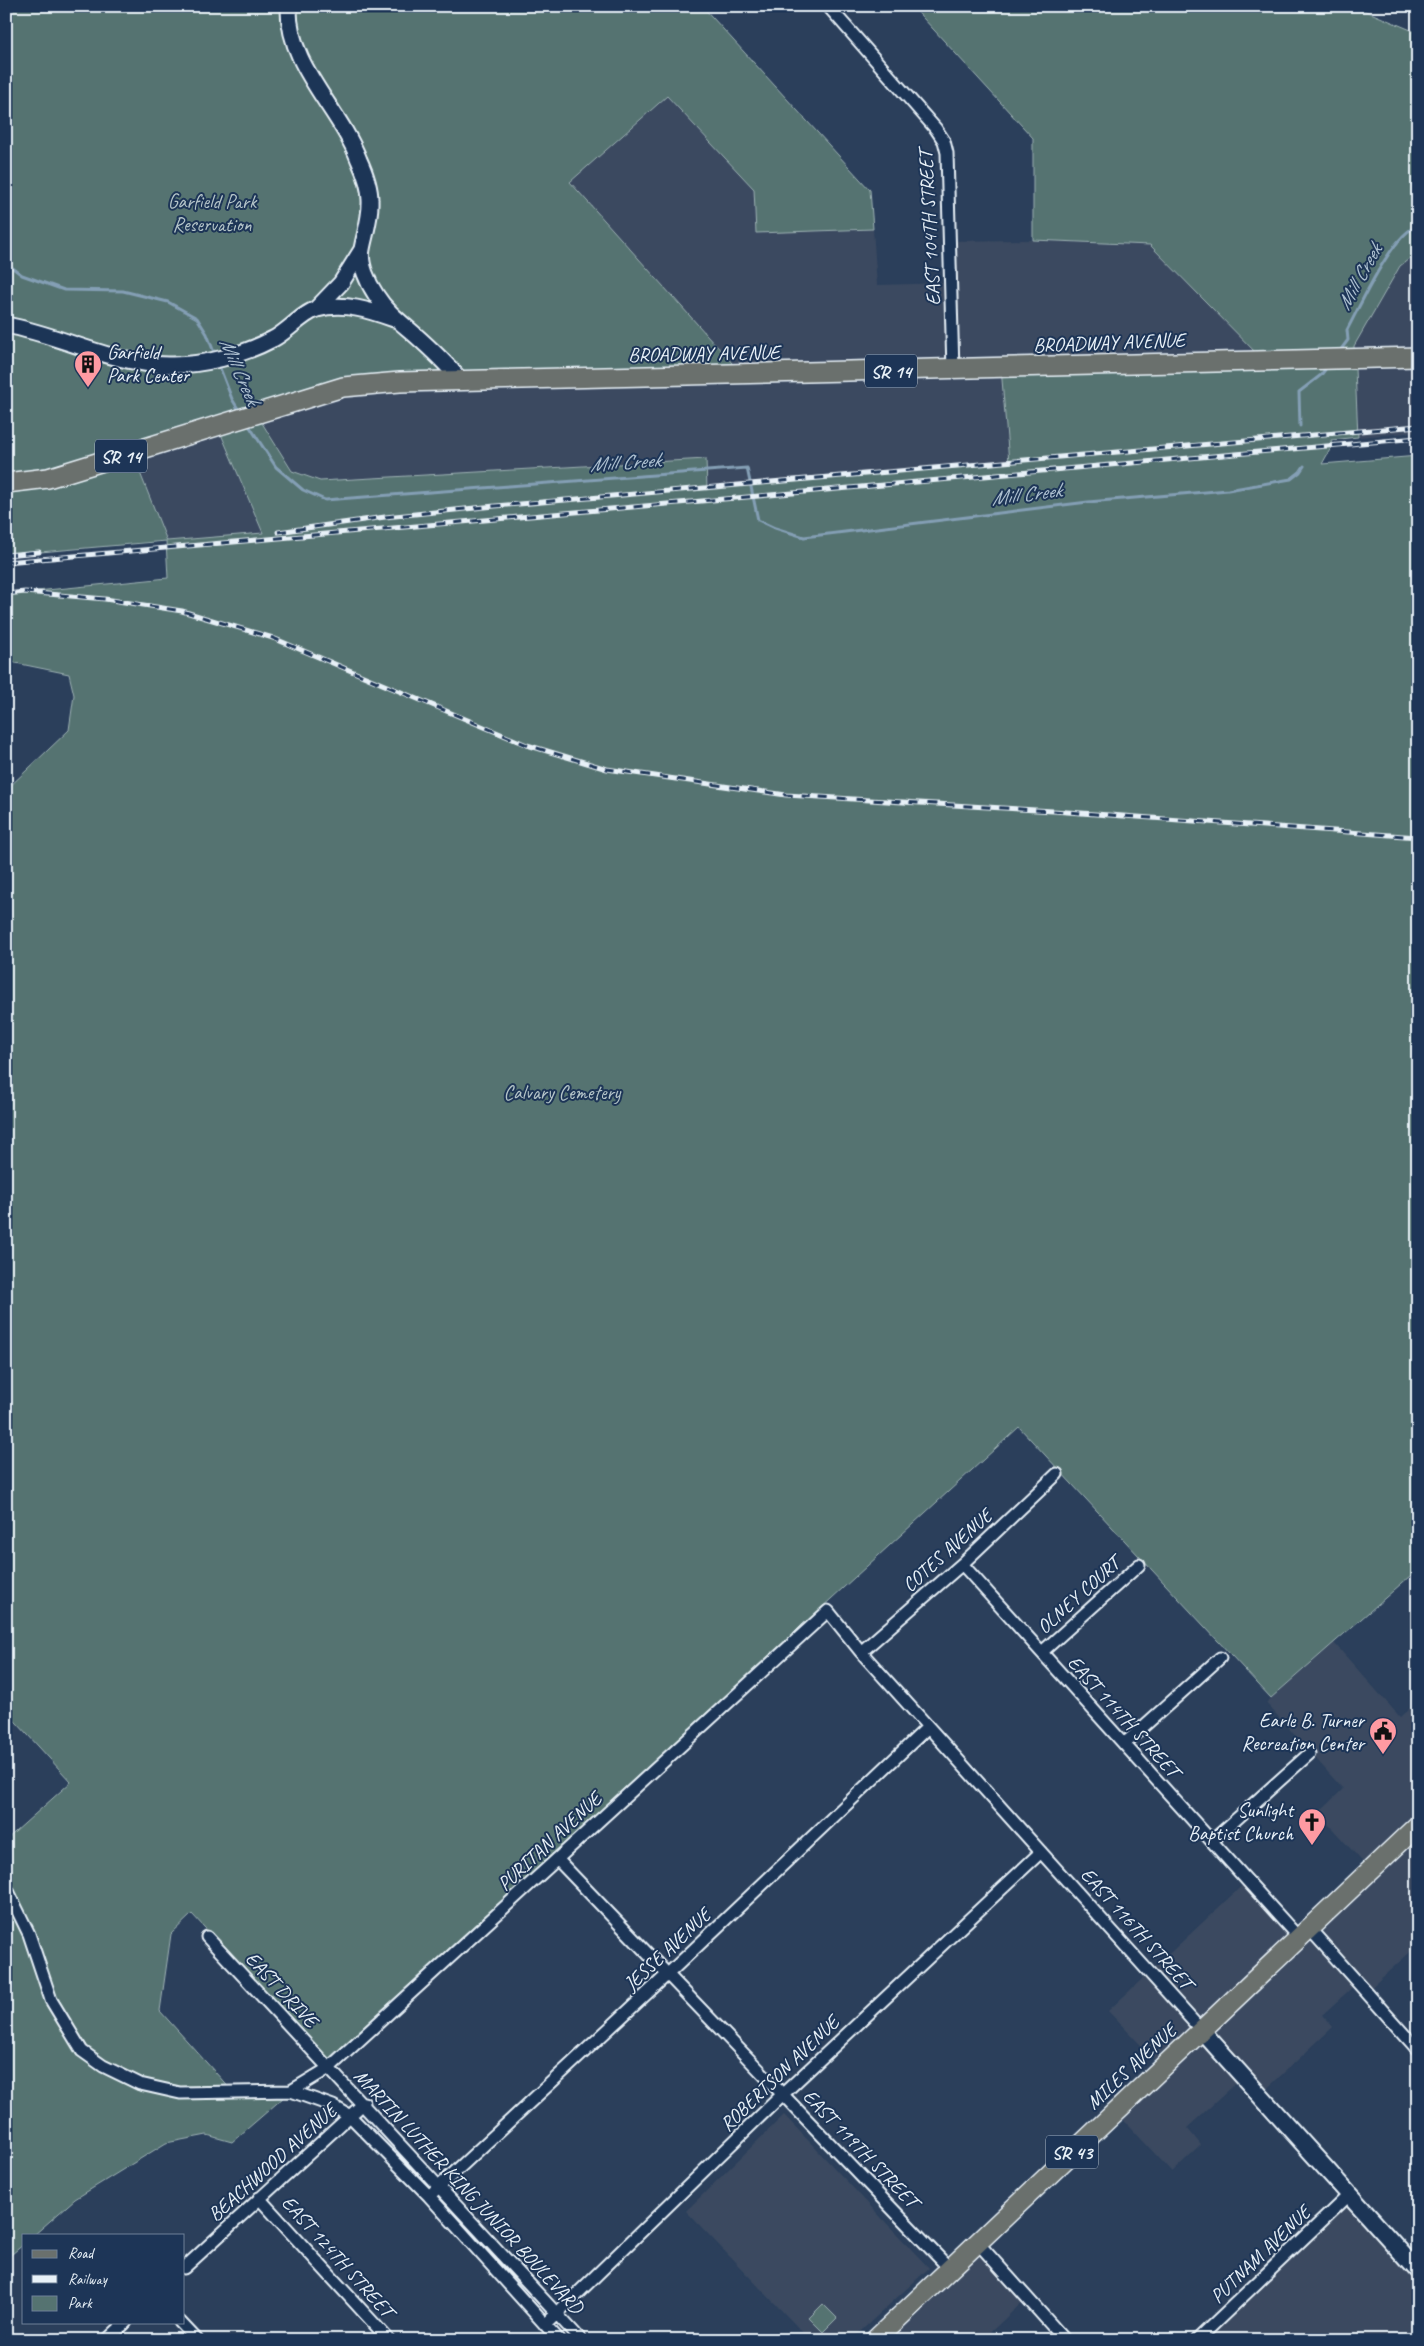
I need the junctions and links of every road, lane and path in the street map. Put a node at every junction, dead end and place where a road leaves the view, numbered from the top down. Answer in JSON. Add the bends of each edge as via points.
{"nodes":[{"id":1,"x":289,"y":6,"type":"edge"},
{"id":2,"x":828,"y":6,"type":"edge"},
{"id":3,"x":361,"y":251,"type":"junction"},
{"id":4,"x":316,"y":309,"type":"junction"},
{"id":5,"x":396,"y":320,"type":"junction"},
{"id":6,"x":6,"y":325,"type":"edge"},
{"id":7,"x":1418,"y":357,"type":"edge"},
{"id":8,"x":953,"y":370,"type":"junction"},
{"id":9,"x":462,"y":381,"type":"junction"},
{"id":10,"x":10,"y":484,"type":"edge"},
{"id":11,"x":1057,"y":1474,"type":"dead end"},
{"id":12,"x":962,"y":1564,"type":"junction"},
{"id":13,"x":1139,"y":1565,"type":"dead end"},
{"id":14,"x":828,"y":1611,"type":"joint"},
{"id":15,"x":861,"y":1652,"type":"junction"},
{"id":16,"x":1042,"y":1652,"type":"junction"},
{"id":17,"x":1220,"y":1658,"type":"dead end"},
{"id":18,"x":928,"y":1727,"type":"junction"},
{"id":19,"x":1124,"y":1744,"type":"junction"},
{"id":20,"x":1309,"y":1754,"type":"dead end"},
{"id":21,"x":1417,"y":1829,"type":"edge"},
{"id":22,"x":1212,"y":1842,"type":"junction"},
{"id":23,"x":1041,"y":1852,"type":"junction"},
{"id":24,"x":557,"y":1858,"type":"junction"},
{"id":25,"x":7,"y":1889,"type":"edge"},
{"id":26,"x":1303,"y":1932,"type":"junction"},
{"id":27,"x":207,"y":1937,"type":"dead end"},
{"id":28,"x":669,"y":1973,"type":"junction"},
{"id":29,"x":1202,"y":2031,"type":"junction"},
{"id":30,"x":1418,"y":2050,"type":"edge"},
{"id":31,"x":329,"y":2068,"type":"junction"},
{"id":32,"x":291,"y":2090,"type":"junction"},
{"id":33,"x":783,"y":2094,"type":"junction"},
{"id":34,"x":364,"y":2103,"type":"junction"},
{"id":35,"x":350,"y":2116,"type":"junction"},
{"id":36,"x":440,"y":2187,"type":"junction"},
{"id":37,"x":1349,"y":2194,"type":"junction"},
{"id":38,"x":429,"y":2196,"type":"junction"},
{"id":39,"x":259,"y":2198,"type":"junction"},
{"id":40,"x":978,"y":2243,"type":"junction"},
{"id":41,"x":185,"y":2267,"type":"edge"},
{"id":42,"x":950,"y":2269,"type":"junction"},
{"id":43,"x":1418,"y":2271,"type":"edge"},
{"id":44,"x":557,"y":2314,"type":"junction"},
{"id":45,"x":124,"y":2324,"type":"edge"},
{"id":46,"x":182,"y":2324,"type":"edge"},
{"id":47,"x":545,"y":2324,"type":"junction"},
{"id":48,"x":1060,"y":2338,"type":"edge"},
{"id":49,"x":107,"y":2340,"type":"edge"},
{"id":50,"x":197,"y":2340,"type":"edge"},
{"id":51,"x":388,"y":2340,"type":"edge"},
{"id":52,"x":558,"y":2340,"type":"edge"},
{"id":53,"x":581,"y":2340,"type":"edge"},
{"id":54,"x":875,"y":2340,"type":"edge"},
{"id":55,"x":1197,"y":2340,"type":"edge"}],
"edges":[{"from":1,"to":3,"type":"street","via":[[288,16],[297,53],[359,159],[370,199]]},
{"from":2,"to":8,"type":"street","name":"EAST 104TH STREET","via":[[944,141]]},
{"from":3,"to":4,"type":"street","via":[[341,283]]},
{"from":3,"to":5,"type":"street","via":[[365,275],[376,296]]},
{"from":4,"to":5,"type":"street","via":[[350,306]]},
{"from":4,"to":6,"type":"street","via":[[274,338],[216,359],[168,365],[117,358]]},
{"from":5,"to":9,"type":"street"},
{"from":7,"to":8,"type":"main road","name":"BROADWAY AVENUE","number":"SR 14"},
{"from":8,"to":9,"type":"main road","name":"BROADWAY AVENUE","number":"SR 14"},
{"from":9,"to":10,"type":"main road","name":"BROADWAY AVENUE","number":"SR 14","via":[[343,387],[48,478]]},
{"from":11,"to":12,"type":"street","name":"COTES AVENUE"},
{"from":12,"to":15,"type":"street","name":"COTES AVENUE"},
{"from":12,"to":16,"type":"street","name":"EAST 114TH STREET"},
{"from":13,"to":16,"type":"street","name":"OLNEY COURT"},
{"from":14,"to":15,"type":"street","name":"EAST 116TH STREET"},
{"from":14,"to":24,"type":"street","name":"PURITAN AVENUE"},
{"from":15,"to":18,"type":"street","name":"EAST 116TH STREET"},
{"from":16,"to":19,"type":"street","name":"EAST 114TH STREET"},
{"from":17,"to":19,"type":"street"},
{"from":18,"to":23,"type":"street","name":"EAST 116TH STREET"},
{"from":18,"to":28,"type":"street","name":"JESSE AVENUE"},
{"from":19,"to":22,"type":"street","name":"EAST 114TH STREET"},
{"from":20,"to":22,"type":"street"},
{"from":21,"to":26,"type":"main road","name":"MILES AVENUE","number":"SR 43"},
{"from":22,"to":26,"type":"street","name":"EAST 114TH STREET"},
{"from":23,"to":29,"type":"street","name":"EAST 116TH STREET"},
{"from":23,"to":33,"type":"street","name":"ROBERTSON AVENUE"},
{"from":24,"to":28,"type":"street","name":"EAST 119TH STREET"},
{"from":24,"to":31,"type":"street","name":"PURITAN AVENUE"},
{"from":25,"to":32,"type":"street","name":"MARTIN LUTHER KING JUNIOR BOULEVARD","via":[[29,1934],[51,2000],[82,2051],[103,2066],[140,2084],[180,2093]]},
{"from":26,"to":29,"type":"main road","name":"MILES AVENUE","number":"SR 43"},
{"from":26,"to":30,"type":"street","name":"EAST 114TH STREET"},
{"from":27,"to":31,"type":"street","name":"EAST DRIVE"},
{"from":28,"to":33,"type":"street","name":"EAST 119TH STREET"},
{"from":28,"to":36,"type":"street","name":"JESSE AVENUE"},
{"from":29,"to":37,"type":"main road","name":"EAST 116TH STREET"},
{"from":29,"to":40,"type":"main road","name":"MILES AVENUE","number":"SR 43"},
{"from":31,"to":32,"type":"street","name":"PURITAN AVENUE"},
{"from":31,"to":34,"type":"street","name":"MARTIN LUTHER KING JUNIOR BOULEVARD"},
{"from":32,"to":35,"type":"street","name":"MARTIN LUTHER KING JUNIOR BOULEVARD"},
{"from":33,"to":42,"type":"street","name":"EAST 119TH STREET"},
{"from":33,"to":44,"type":"street","name":"ROBERTSON AVENUE"},
{"from":34,"to":35,"type":"street","name":"BEACHWOOD AVENUE"},
{"from":34,"to":36,"type":"street","name":"MARTIN LUTHER KING JUNIOR BOULEVARD"},
{"from":35,"to":38,"type":"street","name":"MARTIN LUTHER KING JUNIOR BOULEVARD"},
{"from":35,"to":39,"type":"street","name":"BEACHWOOD AVENUE"},
{"from":36,"to":38,"type":"street","name":"JESSE AVENUE"},
{"from":36,"to":44,"type":"street","name":"MARTIN LUTHER KING JUNIOR BOULEVARD"},
{"from":37,"to":43,"type":"main road","name":"EAST 116TH STREET"},
{"from":37,"to":55,"type":"street","name":"PUTNAM AVENUE"},
{"from":38,"to":47,"type":"street","name":"MARTIN LUTHER KING JUNIOR BOULEVARD"},
{"from":39,"to":41,"type":"street","name":"BEACHWOOD AVENUE"},
{"from":39,"to":51,"type":"street","name":"EAST 124TH STREET"},
{"from":40,"to":42,"type":"main road","name":"MILES AVENUE","number":"SR 43"},
{"from":40,"to":48,"type":"street"},
{"from":42,"to":54,"type":"main road","name":"MILES AVENUE","number":"SR 43"},
{"from":44,"to":47,"type":"street","name":"ROBERTSON AVENUE"},
{"from":44,"to":53,"type":"street","name":"MARTIN LUTHER KING JUNIOR BOULEVARD"},
{"from":45,"to":49,"type":"street"},
{"from":46,"to":50,"type":"street"},
{"from":47,"to":52,"type":"street","name":"MARTIN LUTHER KING JUNIOR BOULEVARD"}]}
